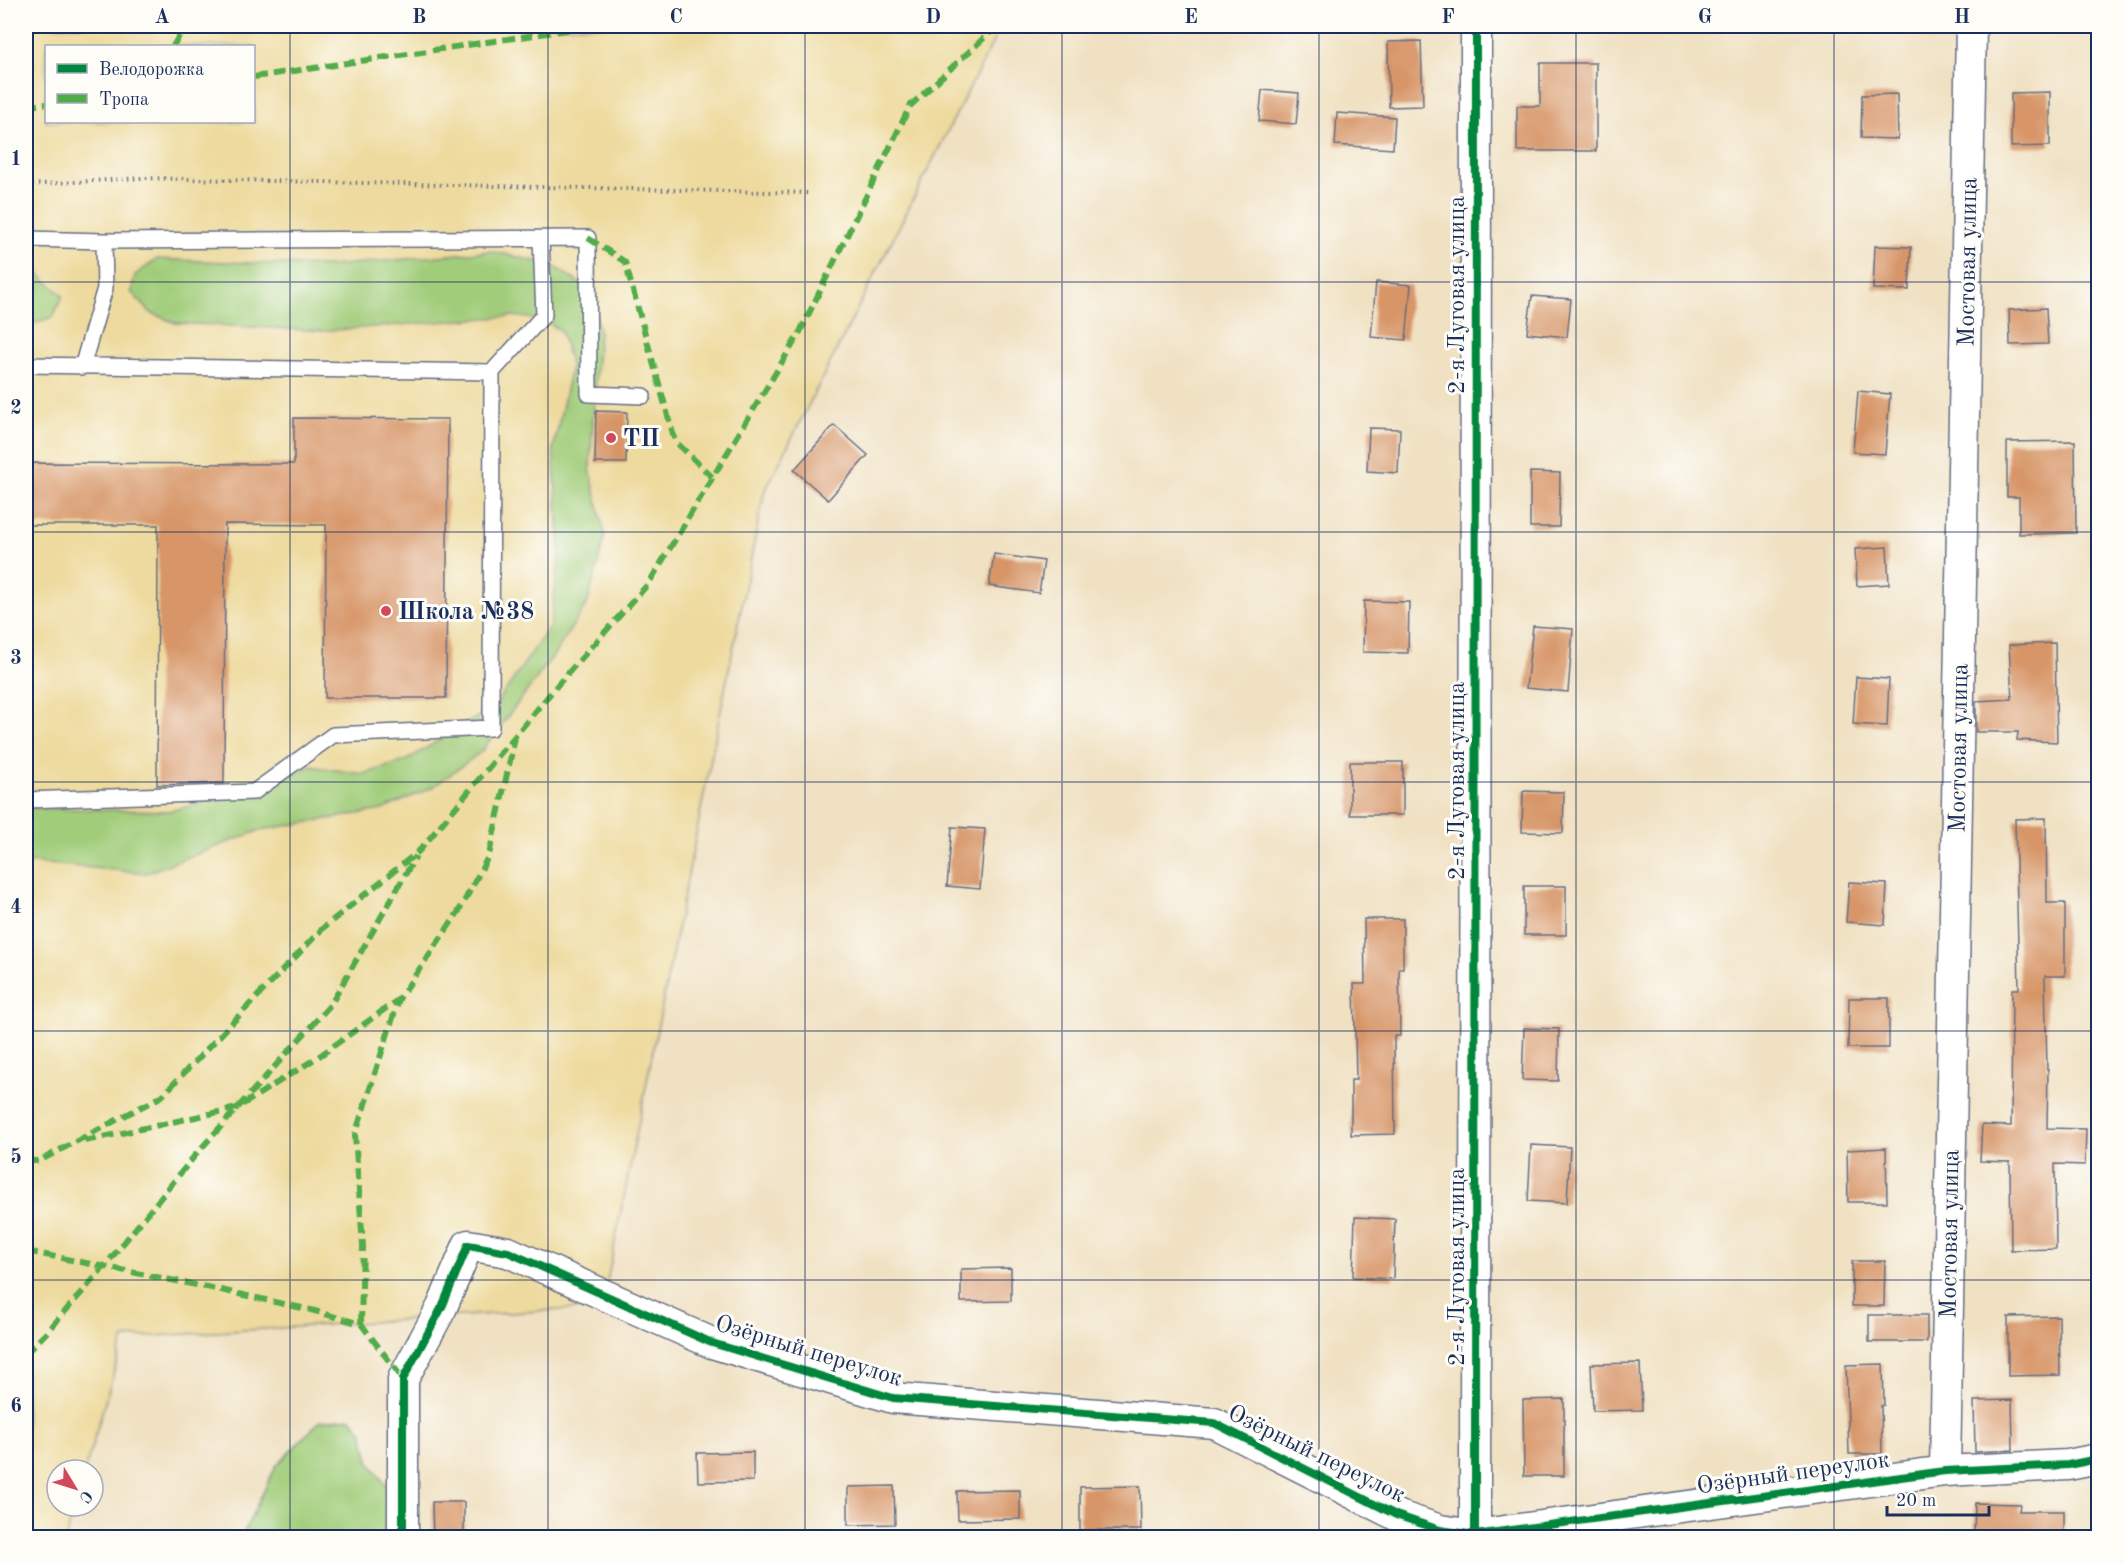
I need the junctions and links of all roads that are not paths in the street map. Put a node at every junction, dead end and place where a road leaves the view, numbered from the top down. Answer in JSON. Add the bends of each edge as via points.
{"nodes":[{"id":1,"x":1476,"y":26,"type":"edge"},
{"id":2,"x":1971,"y":26,"type":"edge"},
{"id":3,"x":26,"y":239,"type":"edge"},
{"id":4,"x":542,"y":239,"type":"junction"},
{"id":5,"x":104,"y":241,"type":"junction"},
{"id":6,"x":26,"y":365,"type":"edge"},
{"id":7,"x":82,"y":367,"type":"junction"},
{"id":8,"x":492,"y":372,"type":"junction"},
{"id":9,"x":643,"y":396,"type":"dead end"},
{"id":10,"x":26,"y":800,"type":"edge"},
{"id":11,"x":2098,"y":1459,"type":"edge"},
{"id":12,"x":1945,"y":1471,"type":"junction"},
{"id":13,"x":1475,"y":1536,"type":"edge"},
{"id":14,"x":403,"y":1538,"type":"edge"}],
"edges":[{"from":1,"to":13,"type":"street","name":"2-я Луговая улица"},
{"from":2,"to":12,"type":"street","name":"Мостовая улица"},
{"from":3,"to":5,"type":"lane"},
{"from":4,"to":5,"type":"lane"},
{"from":4,"to":8,"type":"lane","via":[[544,315]]},
{"from":4,"to":9,"type":"lane","via":[[588,238],[589,394]]},
{"from":5,"to":7,"type":"lane","via":[[105,288]]},
{"from":6,"to":7,"type":"lane"},
{"from":7,"to":8,"type":"lane"},
{"from":8,"to":10,"type":"lane","via":[[491,728],[333,735],[254,792]]},
{"from":11,"to":12,"type":"street","name":"Озёрный переулок","via":[[2068,1465]]},
{"from":12,"to":13,"type":"street","name":"Озёрный переулок"},
{"from":13,"to":14,"type":"street","name":"Озёрный переулок","via":[[1440,1530],[1396,1515],[1214,1423],[893,1398],[712,1343],[508,1252],[468,1245],[442,1307],[403,1379]]}]}
